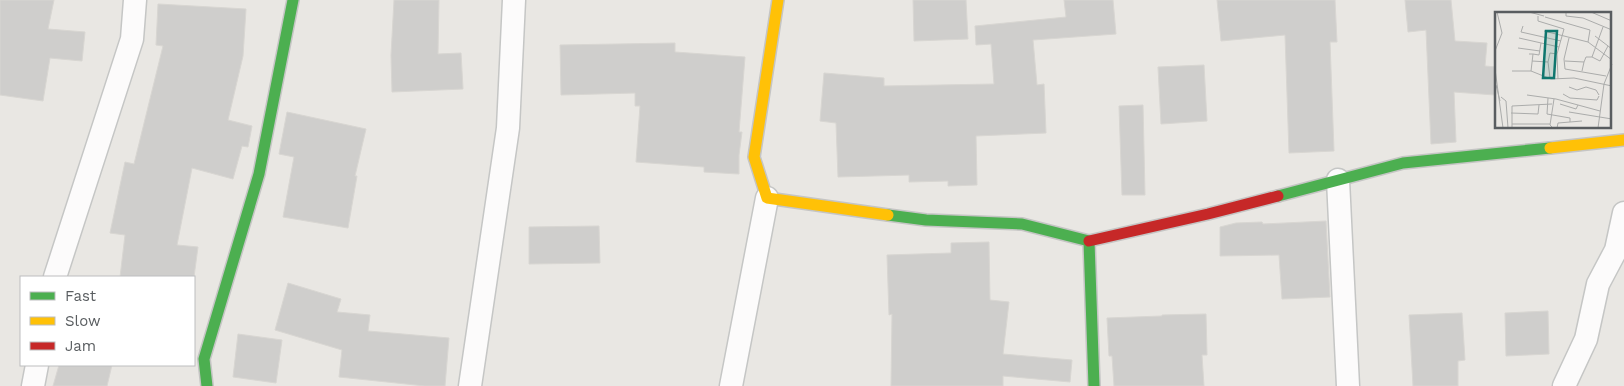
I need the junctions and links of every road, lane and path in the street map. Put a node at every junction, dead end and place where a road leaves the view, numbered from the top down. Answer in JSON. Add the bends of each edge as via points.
{"nodes":[{"id":1,"x":135,"y":0,"type":"edge"},
{"id":2,"x":293,"y":0,"type":"edge"},
{"id":3,"x":514,"y":0,"type":"edge"},
{"id":4,"x":778,"y":0,"type":"edge"},
{"id":5,"x":1624,"y":140,"type":"edge"},
{"id":6,"x":1338,"y":180,"type":"junction"},
{"id":7,"x":767,"y":198,"type":"junction"},
{"id":8,"x":1624,"y":213,"type":"edge"},
{"id":9,"x":1089,"y":241,"type":"junction"},
{"id":10,"x":55,"y":276,"type":"edge"},
{"id":11,"x":37,"y":366,"type":"edge"},
{"id":12,"x":33,"y":386,"type":"edge"},
{"id":13,"x":207,"y":386,"type":"edge"},
{"id":14,"x":470,"y":386,"type":"edge"},
{"id":15,"x":731,"y":386,"type":"edge"},
{"id":16,"x":1094,"y":386,"type":"edge"},
{"id":17,"x":1348,"y":386,"type":"edge"},
{"id":18,"x":1564,"y":386,"type":"edge"}],
"edges":[{"from":1,"to":10,"type":"street","via":[[132,39]]},
{"from":2,"to":13,"type":"street","via":[[259,174],[204,359]]},
{"from":3,"to":14,"type":"street","via":[[508,128]]},
{"from":4,"to":7,"type":"street","via":[[754,157]]},
{"from":5,"to":6,"type":"street","via":[[1403,163]]},
{"from":6,"to":9,"type":"street"},
{"from":6,"to":17,"type":"street"},
{"from":7,"to":9,"type":"street","via":[[926,220],[1022,224]]},
{"from":7,"to":15,"type":"street"},
{"from":8,"to":18,"type":"street","via":[[1616,250],[1598,284],[1586,339]]},
{"from":9,"to":16,"type":"street"},
{"from":11,"to":12,"type":"street"}]}
